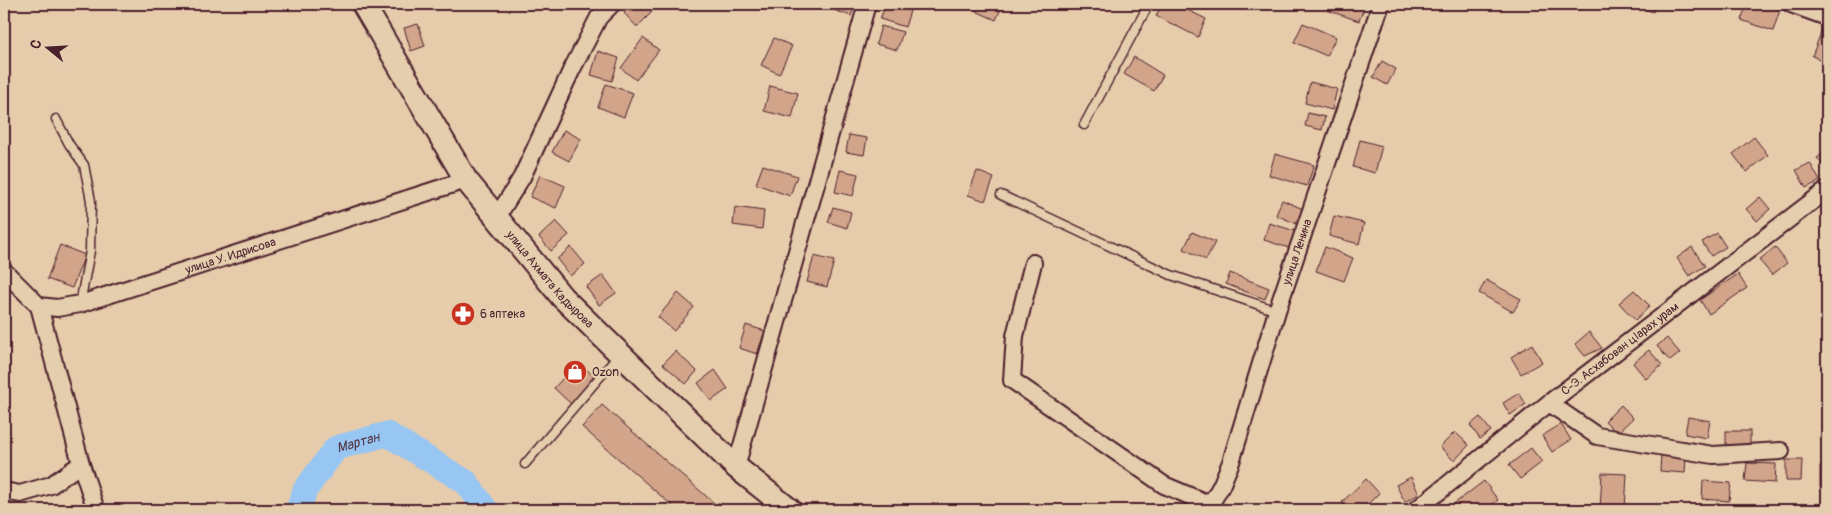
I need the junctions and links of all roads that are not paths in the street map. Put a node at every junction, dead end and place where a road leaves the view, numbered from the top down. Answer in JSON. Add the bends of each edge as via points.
{"nodes":[{"id":1,"x":363,"y":4,"type":"edge"},
{"id":2,"x":612,"y":4,"type":"edge"},
{"id":3,"x":866,"y":4,"type":"edge"},
{"id":4,"x":1149,"y":4,"type":"edge"},
{"id":5,"x":1381,"y":4,"type":"edge"},
{"id":6,"x":1791,"y":4,"type":"edge"},
{"id":7,"x":1827,"y":17,"type":"edge"},
{"id":8,"x":56,"y":118,"type":"dead end"},
{"id":9,"x":1084,"y":125,"type":"dead end"},
{"id":10,"x":466,"y":180,"type":"junction"},
{"id":11,"x":1827,"y":190,"type":"edge"},
{"id":12,"x":1001,"y":195,"type":"dead end"},
{"id":13,"x":497,"y":217,"type":"junction"},
{"id":14,"x":1034,"y":263,"type":"dead end"},
{"id":15,"x":4,"y":271,"type":"edge"},
{"id":16,"x":80,"y":304,"type":"junction"},
{"id":17,"x":39,"y":306,"type":"junction"},
{"id":18,"x":1277,"y":311,"type":"junction"},
{"id":19,"x":620,"y":354,"type":"junction"},
{"id":20,"x":1549,"y":403,"type":"junction"},
{"id":21,"x":1780,"y":451,"type":"dead end"},
{"id":22,"x":81,"y":464,"type":"junction"},
{"id":23,"x":525,"y":464,"type":"dead end"},
{"id":24,"x":736,"y":467,"type":"junction"},
{"id":25,"x":4,"y":491,"type":"edge"},
{"id":26,"x":96,"y":510,"type":"edge"},
{"id":27,"x":790,"y":510,"type":"edge"},
{"id":28,"x":1416,"y":510,"type":"edge"}],
"edges":[{"from":1,"to":10,"type":"main road","name":"улица Ахмата Кадырова"},
{"from":2,"to":13,"type":"street","via":[[599,17],[522,177]]},
{"from":3,"to":24,"type":"street"},
{"from":4,"to":9,"type":"lane"},
{"from":5,"to":18,"type":"street","name":"улица Ленина"},
{"from":6,"to":7,"type":"street"},
{"from":8,"to":16,"type":"lane","via":[[84,165],[91,201],[90,251]]},
{"from":10,"to":13,"type":"main road","name":"улица Ахмата Кадырова"},
{"from":10,"to":16,"type":"street","name":"улица У. Идрисова"},
{"from":11,"to":20,"type":"street","name":"С-Э. Асхабован цIарах урам"},
{"from":12,"to":18,"type":"lane","via":[[1170,275]]},
{"from":13,"to":19,"type":"main road","name":"улица Ахмата Кадырова","via":[[562,297]]},
{"from":14,"to":18,"type":"street","name":"улица Ленина","via":[[1015,336],[1012,380],[1164,485],[1204,502],[1213,500],[1231,462]]},
{"from":15,"to":17,"type":"street"},
{"from":16,"to":17,"type":"street","name":"улица У. Идрисова","via":[[57,308]]},
{"from":17,"to":22,"type":"street"},
{"from":19,"to":23,"type":"lane"},
{"from":19,"to":24,"type":"main road","name":"улица Ахмата Кадырова"},
{"from":20,"to":21,"type":"street","via":[[1597,436],[1713,455]]},
{"from":20,"to":28,"type":"street","name":"С-Э. Асхабован цIарах урам"},
{"from":22,"to":25,"type":"street","via":[[51,485],[20,494]]},
{"from":22,"to":26,"type":"street"},
{"from":24,"to":27,"type":"main road","name":"улица Ахмата Кадырова"}]}
